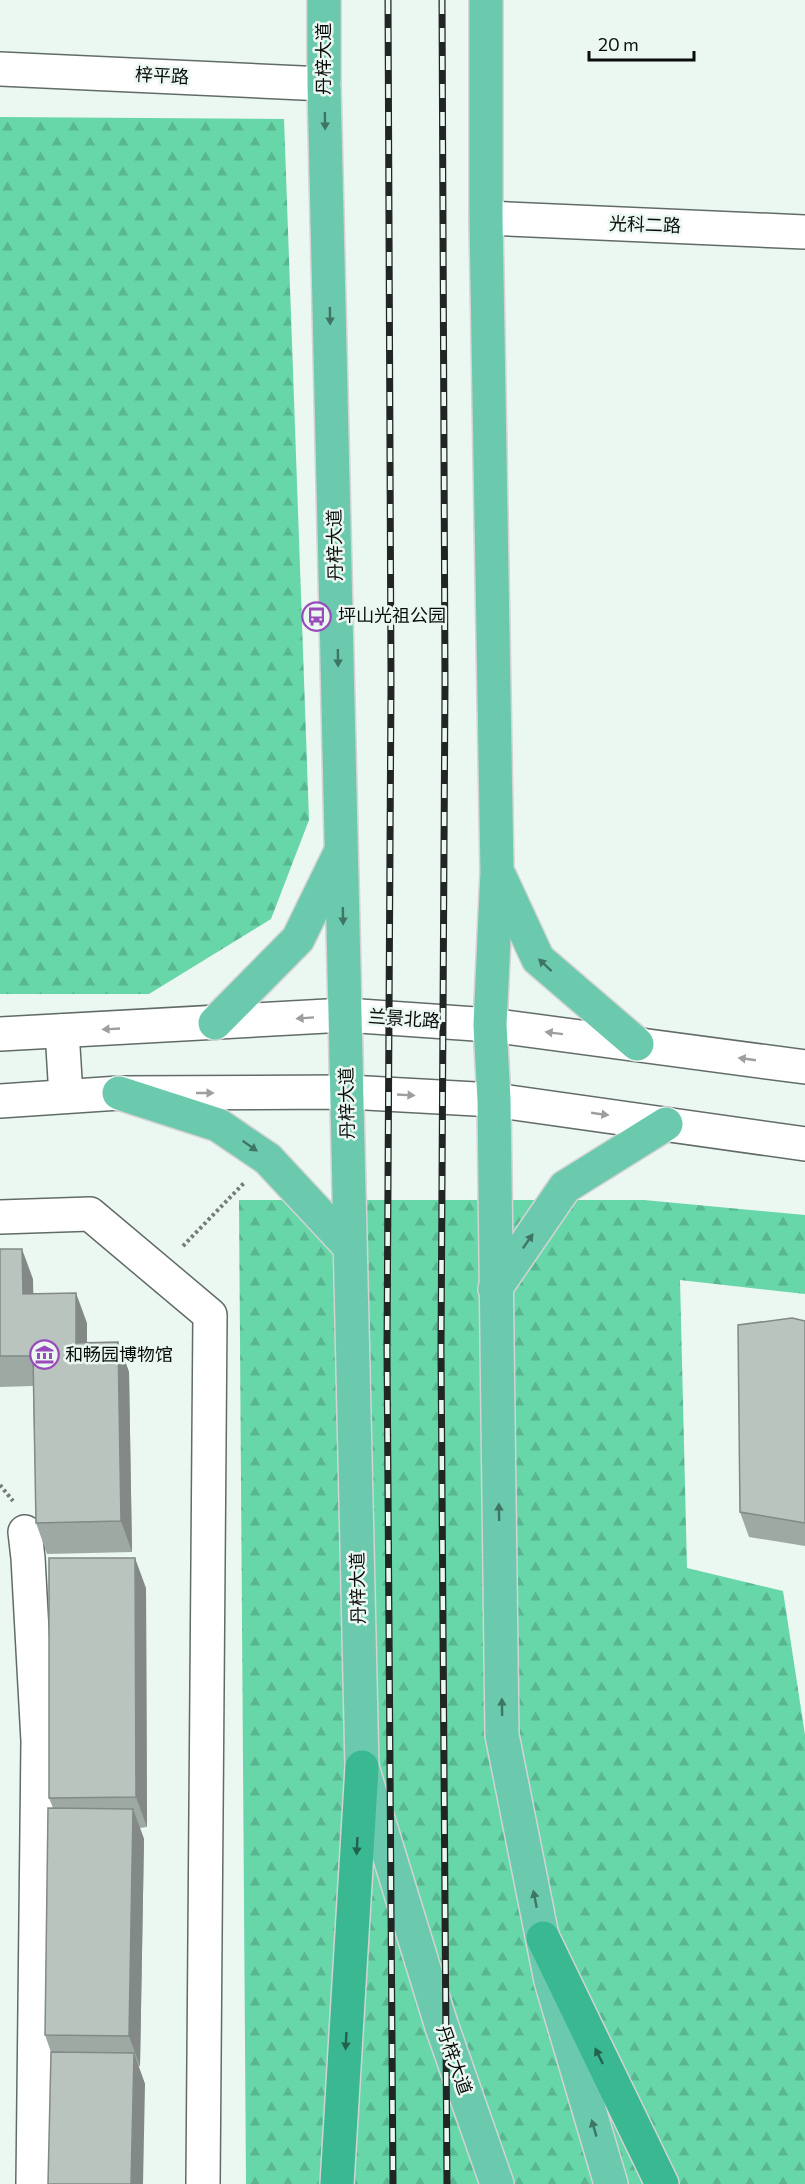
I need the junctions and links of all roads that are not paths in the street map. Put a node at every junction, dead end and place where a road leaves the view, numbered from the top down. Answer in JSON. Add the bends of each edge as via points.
{"nodes":[{"id":1,"x":324,"y":0,"type":"edge"},
{"id":2,"x":486,"y":0,"type":"edge"},
{"id":3,"x":0,"y":69,"type":"edge"},
{"id":4,"x":324,"y":84,"type":"junction"},
{"id":5,"x":486,"y":218,"type":"junction"},
{"id":6,"x":805,"y":232,"type":"edge"},
{"id":7,"x":341,"y":851,"type":"junction"},
{"id":8,"x":497,"y":872,"type":"junction"},
{"id":9,"x":345,"y":1015,"type":"junction"},
{"id":10,"x":215,"y":1023,"type":"junction"},
{"id":11,"x":490,"y":1025,"type":"junction"},
{"id":12,"x":62,"y":1031,"type":"junction"},
{"id":13,"x":0,"y":1034,"type":"edge"},
{"id":14,"x":637,"y":1044,"type":"junction"},
{"id":15,"x":805,"y":1067,"type":"edge"},
{"id":16,"x":348,"y":1092,"type":"junction"},
{"id":17,"x":119,"y":1093,"type":"junction"},
{"id":18,"x":66,"y":1096,"type":"junction"},
{"id":19,"x":494,"y":1100,"type":"junction"},
{"id":20,"x":0,"y":1101,"type":"edge"},
{"id":21,"x":666,"y":1124,"type":"junction"},
{"id":22,"x":805,"y":1144,"type":"edge"},
{"id":23,"x":0,"y":1216,"type":"edge"},
{"id":24,"x":349,"y":1246,"type":"junction"},
{"id":25,"x":495,"y":1289,"type":"junction"},
{"id":26,"x":25,"y":1532,"type":"dead end"},
{"id":27,"x":362,"y":1767,"type":"junction"},
{"id":28,"x":543,"y":1938,"type":"junction"},
{"id":29,"x":33,"y":2184,"type":"edge"},
{"id":30,"x":203,"y":2184,"type":"edge"},
{"id":31,"x":337,"y":2184,"type":"edge"},
{"id":32,"x":497,"y":2184,"type":"edge"},
{"id":33,"x":611,"y":2184,"type":"edge"},
{"id":34,"x":662,"y":2184,"type":"edge"}],
"edges":[{"from":1,"to":4,"type":"main road","name":"丹梓大道"},
{"from":2,"to":5,"type":"main road"},
{"from":3,"to":4,"type":"street","name":"梓平路"},
{"from":4,"to":7,"type":"main road","name":"丹梓大道","one_way":true},
{"from":5,"to":6,"type":"street","name":"光科二路"},
{"from":5,"to":8,"type":"main road"},
{"from":7,"to":9,"type":"main road","name":"丹梓大道","one_way":true},
{"from":7,"to":10,"type":"main road","via":[[298,939]]},
{"from":8,"to":11,"type":"main road"},
{"from":14,"to":8,"type":"main road","one_way":true,"via":[[538,959]]},
{"from":9,"to":10,"type":"street","name":"兰景北路","one_way":true},
{"from":9,"to":11,"type":"street","name":"兰景北路"},
{"from":9,"to":16,"type":"main road","name":"丹梓大道"},
{"from":10,"to":12,"type":"street","name":"兰景北路","one_way":true},
{"from":14,"to":11,"type":"street","name":"兰景北路","one_way":true},
{"from":11,"to":19,"type":"main road"},
{"from":12,"to":13,"type":"street","name":"兰景北路"},
{"from":12,"to":18,"type":"street"},
{"from":15,"to":14,"type":"street","name":"兰景北路","one_way":true},
{"from":17,"to":16,"type":"street","one_way":true},
{"from":16,"to":19,"type":"street","one_way":true},
{"from":16,"to":24,"type":"main road","name":"丹梓大道"},
{"from":17,"to":18,"type":"street"},
{"from":17,"to":24,"type":"main road","one_way":true,"via":[[218,1125],[268,1159]]},
{"from":18,"to":20,"type":"street"},
{"from":19,"to":21,"type":"street","one_way":true},
{"from":19,"to":25,"type":"main road"},
{"from":21,"to":22,"type":"street"},
{"from":25,"to":21,"type":"main road","one_way":true,"via":[[566,1187]]},
{"from":23,"to":30,"type":"street","via":[[90,1214],[210,1315]]},
{"from":24,"to":27,"type":"main road","name":"丹梓大道"},
{"from":28,"to":25,"type":"main road","one_way":true,"via":[[502,1735]]},
{"from":26,"to":29,"type":"street","via":[[38,1741]]},
{"from":27,"to":31,"type":"highway","one_way":true},
{"from":27,"to":32,"type":"main road","name":"丹梓大道","via":[[441,2024]]},
{"from":33,"to":28,"type":"main road","one_way":true,"via":[[551,1981]]},
{"from":34,"to":28,"type":"highway","one_way":true}]}
